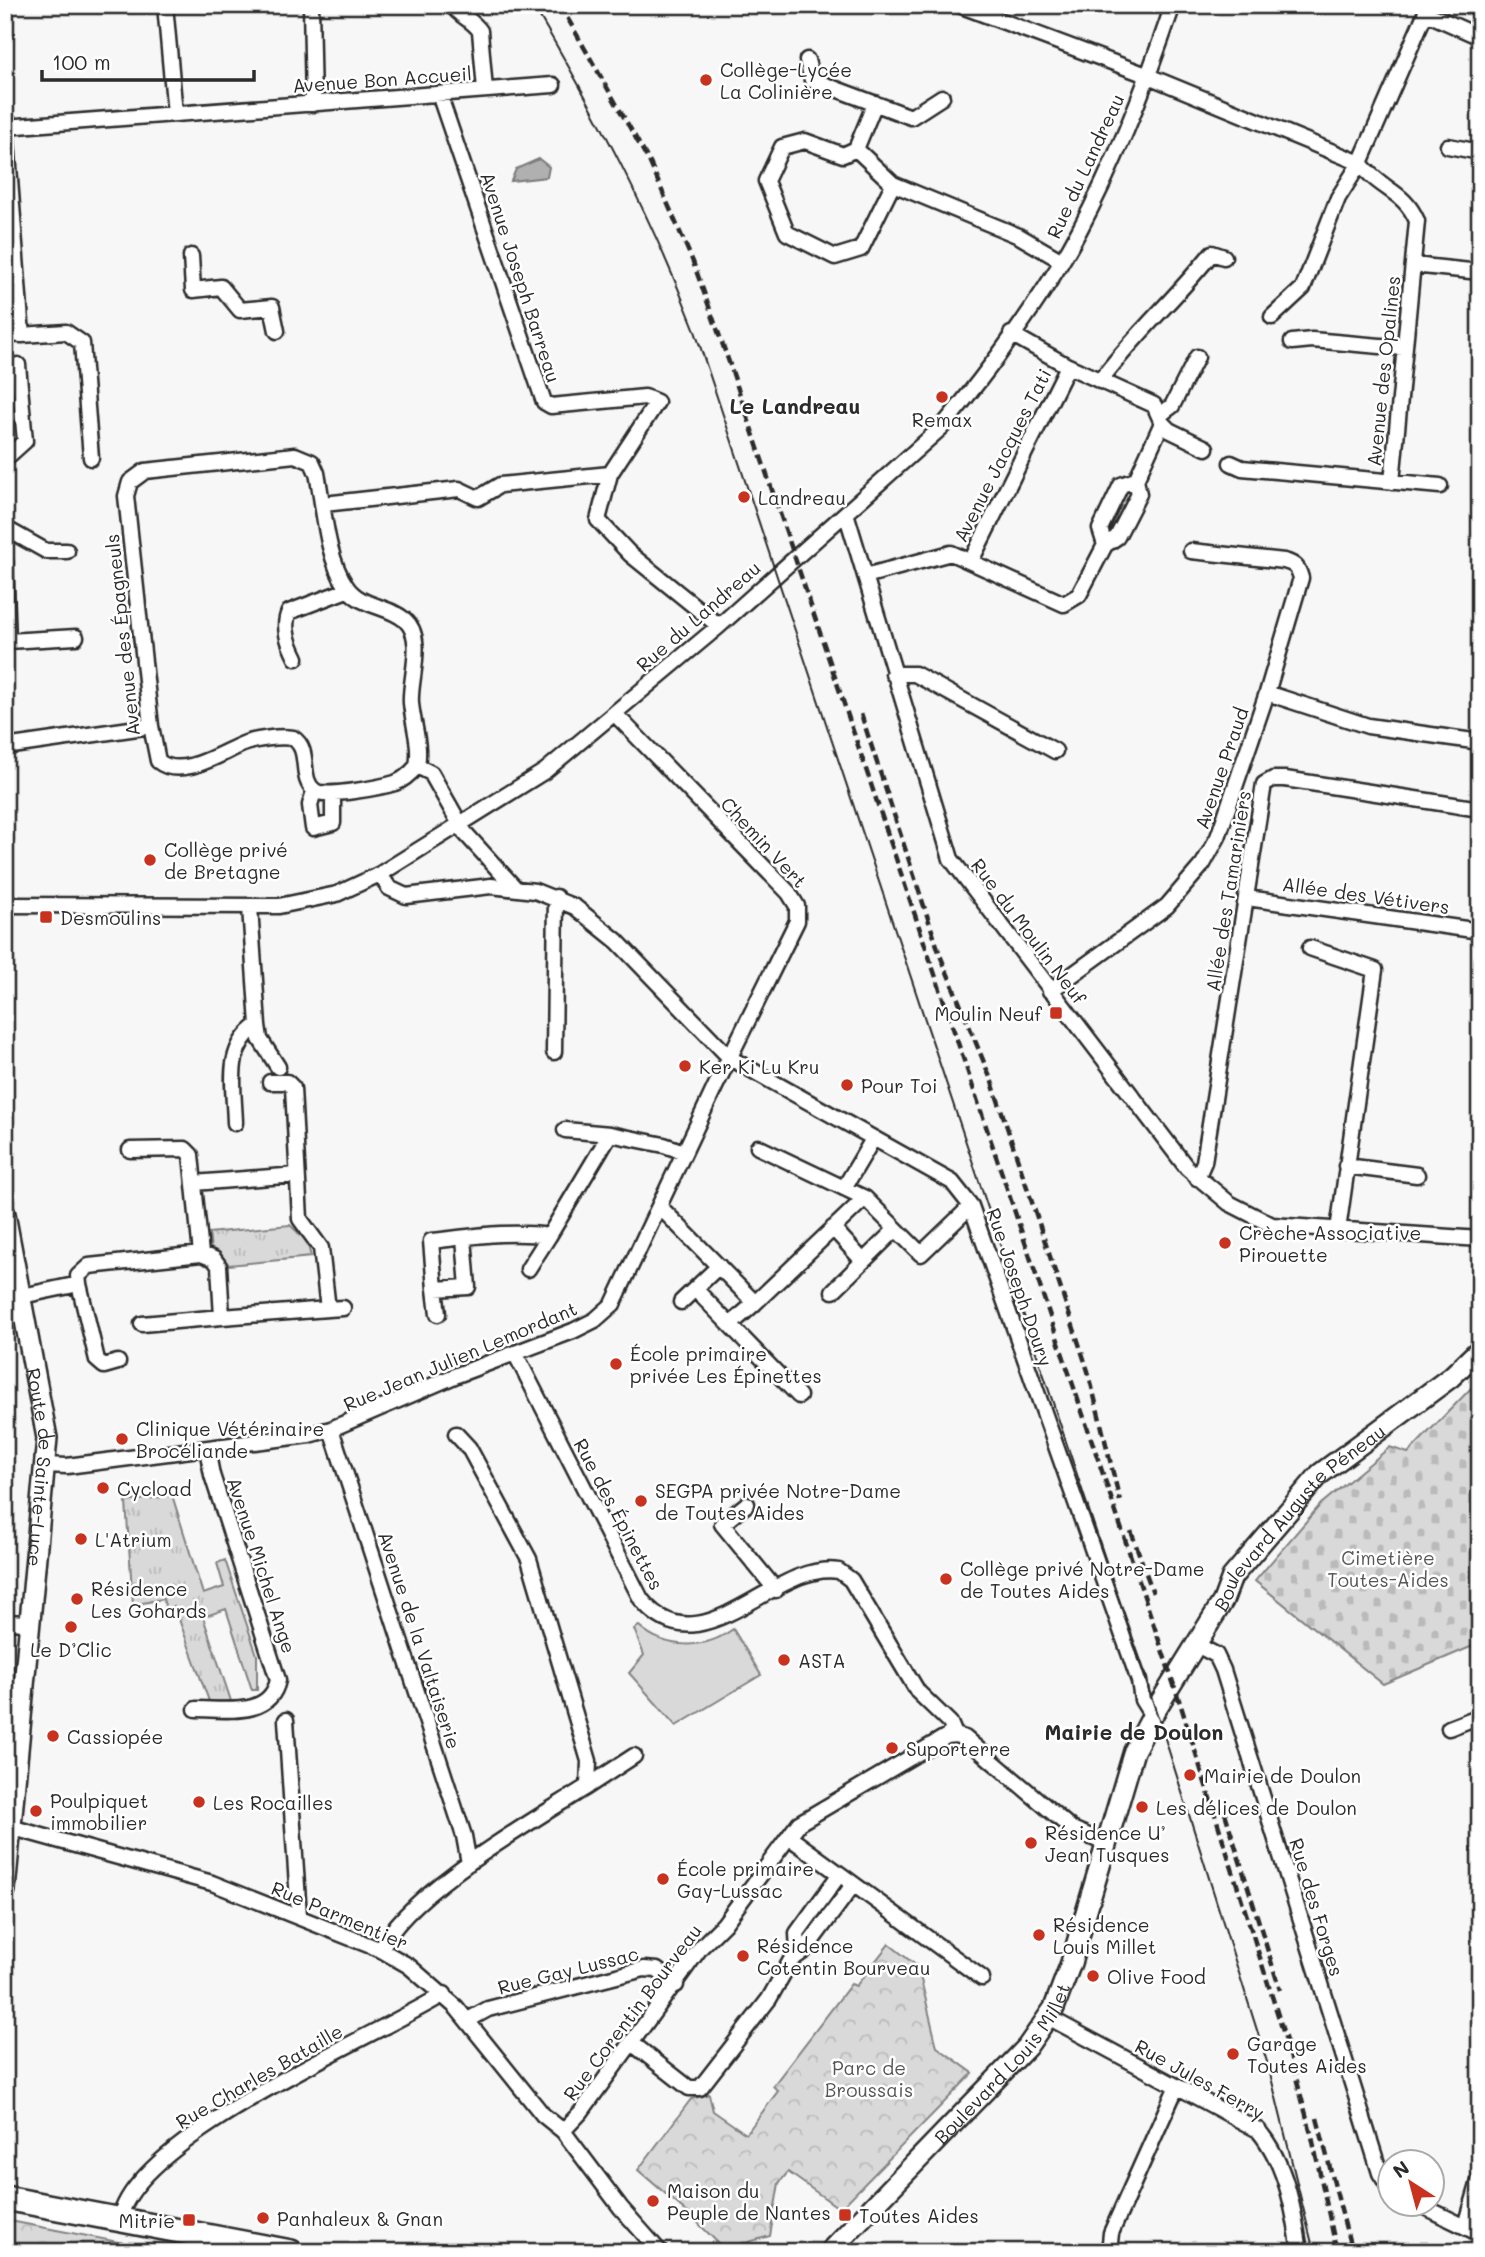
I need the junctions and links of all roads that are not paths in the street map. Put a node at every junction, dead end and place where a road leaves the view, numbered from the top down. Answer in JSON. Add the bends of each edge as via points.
{"nodes":[{"id":1,"x":165,"y":5,"type":"edge"},
{"id":2,"x":311,"y":5,"type":"edge"},
{"id":3,"x":452,"y":5,"type":"edge"},
{"id":4,"x":959,"y":5,"type":"edge"},
{"id":5,"x":1173,"y":5,"type":"edge"},
{"id":6,"x":1428,"y":9,"type":"edge"},
{"id":7,"x":1480,"y":37,"type":"edge"},
{"id":8,"x":807,"y":60,"type":"dead end"},
{"id":9,"x":1148,"y":76,"type":"junction"},
{"id":10,"x":553,"y":85,"type":"dead end"},
{"id":11,"x":485,"y":90,"type":"junction"},
{"id":12,"x":439,"y":94,"type":"junction"},
{"id":13,"x":942,"y":97,"type":"dead end"},
{"id":14,"x":875,"y":103,"type":"junction"},
{"id":15,"x":313,"y":104,"type":"junction"},
{"id":16,"x":174,"y":114,"type":"junction"},
{"id":17,"x":6,"y":127,"type":"edge"},
{"id":18,"x":1448,"y":146,"type":"dead end"},
{"id":19,"x":856,"y":149,"type":"junction"},
{"id":20,"x":1480,"y":152,"type":"edge"},
{"id":21,"x":1360,"y":163,"type":"junction"},
{"id":22,"x":893,"y":184,"type":"junction"},
{"id":23,"x":191,"y":256,"type":"dead end"},
{"id":24,"x":1224,"y":257,"type":"dead end"},
{"id":25,"x":1062,"y":261,"type":"junction"},
{"id":26,"x":1413,"y":265,"type":"junction"},
{"id":27,"x":1480,"y":272,"type":"edge"},
{"id":28,"x":1272,"y":317,"type":"dead end"},
{"id":29,"x":276,"y":331,"type":"dead end"},
{"id":30,"x":5,"y":334,"type":"edge"},
{"id":31,"x":1011,"y":334,"type":"junction"},
{"id":32,"x":22,"y":335,"type":"junction"},
{"id":33,"x":1292,"y":342,"type":"dead end"},
{"id":34,"x":1403,"y":348,"type":"junction"},
{"id":35,"x":1197,"y":357,"type":"dead end"},
{"id":36,"x":18,"y":365,"type":"dead end"},
{"id":37,"x":1068,"y":366,"type":"junction"},
{"id":38,"x":1100,"y":381,"type":"junction"},
{"id":39,"x":1161,"y":419,"type":"junction"},
{"id":40,"x":1206,"y":447,"type":"dead end"},
{"id":41,"x":91,"y":458,"type":"dead end"},
{"id":42,"x":5,"y":459,"type":"edge"},
{"id":43,"x":1231,"y":463,"type":"dead end"},
{"id":44,"x":610,"y":474,"type":"junction"},
{"id":45,"x":1392,"y":482,"type":"junction"},
{"id":46,"x":1440,"y":486,"type":"dead end"},
{"id":47,"x":324,"y":504,"type":"junction"},
{"id":48,"x":846,"y":513,"type":"junction"},
{"id":49,"x":5,"y":528,"type":"edge"},
{"id":50,"x":67,"y":551,"type":"dead end"},
{"id":51,"x":1191,"y":551,"type":"dead end"},
{"id":52,"x":5,"y":561,"type":"edge"},
{"id":53,"x":971,"y":561,"type":"junction"},
{"id":54,"x":865,"y":576,"type":"junction"},
{"id":55,"x":348,"y":590,"type":"junction"},
{"id":56,"x":719,"y":626,"type":"junction"},
{"id":57,"x":76,"y":637,"type":"dead end"},
{"id":58,"x":296,"y":658,"type":"dead end"},
{"id":59,"x":893,"y":674,"type":"junction"},
{"id":60,"x":1267,"y":693,"type":"junction"},
{"id":61,"x":615,"y":714,"type":"junction"},
{"id":62,"x":151,"y":726,"type":"junction"},
{"id":63,"x":1480,"y":742,"type":"edge"},
{"id":64,"x":5,"y":747,"type":"edge"},
{"id":65,"x":1055,"y":751,"type":"dead end"},
{"id":66,"x":417,"y":766,"type":"junction"},
{"id":67,"x":314,"y":791,"type":"junction"},
{"id":68,"x":333,"y":794,"type":"junction"},
{"id":69,"x":1480,"y":809,"type":"edge"},
{"id":70,"x":460,"y":825,"type":"junction"},
{"id":71,"x":380,"y":874,"type":"junction"},
{"id":72,"x":514,"y":888,"type":"junction"},
{"id":73,"x":556,"y":897,"type":"junction"},
{"id":74,"x":1247,"y":898,"type":"junction"},
{"id":75,"x":5,"y":905,"type":"edge"},
{"id":76,"x":250,"y":907,"type":"junction"},
{"id":77,"x":1480,"y":931,"type":"edge"},
{"id":78,"x":1310,"y":948,"type":"dead end"},
{"id":79,"x":1050,"y":991,"type":"junction"},
{"id":80,"x":258,"y":1025,"type":"junction"},
{"id":81,"x":554,"y":1052,"type":"dead end"},
{"id":82,"x":730,"y":1058,"type":"junction"},
{"id":83,"x":278,"y":1067,"type":"dead end"},
{"id":84,"x":270,"y":1082,"type":"dead end"},
{"id":85,"x":234,"y":1123,"type":"dead end"},
{"id":86,"x":565,"y":1130,"type":"dead end"},
{"id":87,"x":610,"y":1135,"type":"junction"},
{"id":88,"x":873,"y":1139,"type":"junction"},
{"id":89,"x":758,"y":1147,"type":"dead end"},
{"id":90,"x":130,"y":1150,"type":"dead end"},
{"id":91,"x":684,"y":1152,"type":"junction"},
{"id":92,"x":1346,"y":1166,"type":"junction"},
{"id":93,"x":297,"y":1175,"type":"junction"},
{"id":94,"x":1417,"y":1175,"type":"dead end"},
{"id":95,"x":1197,"y":1178,"type":"junction"},
{"id":96,"x":194,"y":1183,"type":"junction"},
{"id":97,"x":844,"y":1188,"type":"junction"},
{"id":98,"x":865,"y":1198,"type":"junction"},
{"id":99,"x":659,"y":1206,"type":"junction"},
{"id":100,"x":971,"y":1206,"type":"junction"},
{"id":101,"x":5,"y":1214,"type":"edge"},
{"id":102,"x":833,"y":1228,"type":"junction"},
{"id":103,"x":897,"y":1229,"type":"junction"},
{"id":104,"x":1338,"y":1230,"type":"junction"},
{"id":105,"x":549,"y":1236,"type":"junction"},
{"id":106,"x":464,"y":1238,"type":"junction"},
{"id":107,"x":1480,"y":1239,"type":"edge"},
{"id":108,"x":201,"y":1254,"type":"junction"},
{"id":109,"x":863,"y":1261,"type":"junction"},
{"id":110,"x":719,"y":1266,"type":"junction"},
{"id":111,"x":528,"y":1269,"type":"dead end"},
{"id":112,"x":79,"y":1284,"type":"junction"},
{"id":113,"x":435,"y":1289,"type":"junction"},
{"id":114,"x":695,"y":1289,"type":"junction"},
{"id":115,"x":833,"y":1290,"type":"dead end"},
{"id":116,"x":22,"y":1296,"type":"junction"},
{"id":117,"x":681,"y":1302,"type":"dead end"},
{"id":118,"x":755,"y":1303,"type":"junction"},
{"id":119,"x":438,"y":1314,"type":"dead end"},
{"id":120,"x":222,"y":1317,"type":"junction"},
{"id":121,"x":142,"y":1324,"type":"dead end"},
{"id":122,"x":730,"y":1325,"type":"junction"},
{"id":123,"x":1480,"y":1349,"type":"edge"},
{"id":124,"x":516,"y":1353,"type":"junction"},
{"id":125,"x":118,"y":1362,"type":"dead end"},
{"id":126,"x":799,"y":1396,"type":"dead end"},
{"id":127,"x":331,"y":1429,"type":"junction"},
{"id":128,"x":456,"y":1434,"type":"dead end"},
{"id":129,"x":207,"y":1449,"type":"junction"},
{"id":130,"x":45,"y":1465,"type":"junction"},
{"id":131,"x":747,"y":1504,"type":"dead end"},
{"id":132,"x":776,"y":1590,"type":"junction"},
{"id":133,"x":5,"y":1622,"type":"edge"},
{"id":134,"x":28,"y":1623,"type":"junction"},
{"id":135,"x":1197,"y":1645,"type":"junction"},
{"id":136,"x":195,"y":1709,"type":"dead end"},
{"id":137,"x":1152,"y":1716,"type":"junction"},
{"id":138,"x":1480,"y":1716,"type":"edge"},
{"id":139,"x":286,"y":1720,"type":"dead end"},
{"id":140,"x":1449,"y":1728,"type":"dead end"},
{"id":141,"x":954,"y":1735,"type":"junction"},
{"id":142,"x":634,"y":1756,"type":"dead end"},
{"id":143,"x":588,"y":1786,"type":"junction"},
{"id":144,"x":10,"y":1827,"type":"junction"},
{"id":145,"x":789,"y":1836,"type":"junction"},
{"id":146,"x":1105,"y":1843,"type":"junction"},
{"id":147,"x":469,"y":1863,"type":"junction"},
{"id":148,"x":839,"y":1875,"type":"junction"},
{"id":149,"x":853,"y":1885,"type":"junction"},
{"id":150,"x":5,"y":1890,"type":"edge"},
{"id":151,"x":299,"y":1916,"type":"junction"},
{"id":152,"x":381,"y":1950,"type":"junction"},
{"id":153,"x":798,"y":1953,"type":"junction"},
{"id":154,"x":982,"y":1978,"type":"dead end"},
{"id":155,"x":677,"y":1985,"type":"junction"},
{"id":156,"x":443,"y":1994,"type":"junction"},
{"id":157,"x":1048,"y":2017,"type":"junction"},
{"id":158,"x":468,"y":2020,"type":"junction"},
{"id":159,"x":633,"y":2044,"type":"junction"},
{"id":160,"x":1176,"y":2088,"type":"junction"},
{"id":161,"x":563,"y":2132,"type":"junction"},
{"id":162,"x":1376,"y":2160,"type":"edge"},
{"id":163,"x":1480,"y":2178,"type":"edge"},
{"id":164,"x":5,"y":2198,"type":"edge"},
{"id":165,"x":1446,"y":2217,"type":"edge"},
{"id":166,"x":120,"y":2219,"type":"junction"},
{"id":167,"x":1466,"y":2226,"type":"junction"},
{"id":168,"x":1480,"y":2234,"type":"edge"},
{"id":169,"x":291,"y":2252,"type":"edge"},
{"id":170,"x":660,"y":2252,"type":"edge"},
{"id":171,"x":829,"y":2252,"type":"edge"},
{"id":172,"x":1109,"y":2252,"type":"edge"},
{"id":173,"x":1300,"y":2252,"type":"edge"}],
"edges":[{"from":1,"to":16,"type":"street"},
{"from":2,"to":15,"type":"street"},
{"from":3,"to":11,"type":"street","via":[[480,31]]},
{"from":4,"to":9,"type":"street"},
{"from":5,"to":9,"type":"street","name":"Rue du Landreau"},
{"from":6,"to":7,"type":"street"},
{"from":6,"to":21,"type":"street"},
{"from":8,"to":14,"type":"street","via":[[812,80]]},
{"from":9,"to":21,"type":"street"},
{"from":9,"to":25,"type":"street","name":"Rue du Landreau","via":[[1095,199]]},
{"from":10,"to":11,"type":"street","name":"Avenue Bon Accueil"},
{"from":11,"to":12,"type":"street","name":"Avenue Bon Accueil"},
{"from":12,"to":15,"type":"street","name":"Avenue Bon Accueil"},
{"from":12,"to":44,"type":"street","name":"Avenue Joseph Barreau","via":[[544,402],[551,406],[645,397],[657,402]]},
{"from":13,"to":14,"type":"street","via":[[911,117]]},
{"from":14,"to":19,"type":"street"},
{"from":15,"to":16,"type":"street","name":"Avenue Bon Accueil"},
{"from":16,"to":17,"type":"street","name":"Avenue Bon Accueil"},
{"from":17,"to":32,"type":"street"},
{"from":18,"to":20,"type":"street"},
{"from":19,"to":22,"type":"street"},
{"from":19,"to":22,"type":"street","via":[[843,155],[805,141],[782,147],[766,181],[787,233],[835,257],[861,249]]},
{"from":21,"to":26,"type":"street","name":"Avenue des Opalines","via":[[1375,182],[1409,202],[1417,221]]},
{"from":21,"to":28,"type":"street","via":[[1338,198],[1303,288]]},
{"from":22,"to":25,"type":"street","via":[[1019,236]]},
{"from":23,"to":29,"type":"street","via":[[193,290],[221,287],[240,310],[272,307]]},
{"from":24,"to":38,"type":"street","via":[[1212,253]]},
{"from":25,"to":31,"type":"street","name":"Rue du Landreau"},
{"from":26,"to":27,"type":"street","name":"Avenue des Opalines"},
{"from":26,"to":34,"type":"street","name":"Avenue des Opalines"},
{"from":30,"to":32,"type":"street"},
{"from":31,"to":37,"type":"street"},
{"from":31,"to":48,"type":"street","name":"Rue du Landreau","via":[[942,427]]},
{"from":32,"to":41,"type":"street","via":[[66,332],[82,342]]},
{"from":33,"to":34,"type":"street"},
{"from":34,"to":45,"type":"street","name":"Avenue des Opalines"},
{"from":35,"to":39,"type":"street"},
{"from":36,"to":42,"type":"street","via":[[25,441]]},
{"from":37,"to":38,"type":"street"},
{"from":37,"to":53,"type":"street","name":"Avenue Jacques Tati"},
{"from":38,"to":39,"type":"street","via":[[1154,405]]},
{"from":39,"to":40,"type":"street"},
{"from":39,"to":53,"type":"street","via":[[1136,480],[1121,485],[1100,529],[1105,545],[1082,590],[1070,602],[1053,601]]},
{"from":43,"to":45,"type":"street","via":[[1242,468]]},
{"from":44,"to":47,"type":"street","via":[[500,485],[478,498],[458,489]]},
{"from":44,"to":56,"type":"street","via":[[598,520],[630,554]]},
{"from":45,"to":46,"type":"street"},
{"from":47,"to":55,"type":"street","via":[[337,571]]},
{"from":47,"to":62,"type":"street","name":"Avenue des Épagneuls","via":[[317,473],[307,458],[295,455],[145,471],[135,477],[127,491]]},
{"from":48,"to":54,"type":"street","name":"Rue du Moulin Neuf"},
{"from":48,"to":56,"type":"street","name":"Rue du Landreau"},
{"from":49,"to":50,"type":"street","via":[[46,551]]},
{"from":51,"to":60,"type":"street","name":"Avenue Praud","via":[[1284,561],[1299,570],[1301,578]]},
{"from":52,"to":57,"type":"street","via":[[8,641]]},
{"from":53,"to":54,"type":"street","via":[[944,553]]},
{"from":54,"to":59,"type":"street","name":"Rue du Moulin Neuf"},
{"from":55,"to":58,"type":"street","via":[[289,612],[288,643]]},
{"from":55,"to":66,"type":"street","via":[[406,621],[412,631],[411,701]]},
{"from":56,"to":61,"type":"street","name":"Rue du Landreau"},
{"from":59,"to":65,"type":"street","via":[[915,674]]},
{"from":59,"to":79,"type":"street","name":"Rue du Moulin Neuf","via":[[951,859]]},
{"from":60,"to":63,"type":"street","name":"Avenue Praud","via":[[1368,726]]},
{"from":60,"to":79,"type":"street","name":"Avenue Praud","via":[[1218,837],[1203,864],[1167,906]]},
{"from":61,"to":70,"type":"street","name":"Rue du Landreau","via":[[545,771]]},
{"from":61,"to":82,"type":"street","name":"Chemin Vert","via":[[797,906],[797,921]]},
{"from":62,"to":64,"type":"street"},
{"from":62,"to":67,"type":"street","name":"Avenue des Épagneuls","via":[[155,756],[168,766],[204,764],[245,743],[293,738],[304,753],[308,782]]},
{"from":66,"to":68,"type":"street","via":[[396,782]]},
{"from":66,"to":70,"type":"street","via":[[431,773]]},
{"from":67,"to":68,"type":"street"},
{"from":67,"to":68,"type":"street","name":"Avenue des Épagneuls","via":[[310,805],[313,828],[333,823]]},
{"from":69,"to":74,"type":"street","name":"Allée des Tamariniers","via":[[1273,779],[1264,784],[1261,796]]},
{"from":70,"to":71,"type":"street","name":"Rue du Landreau"},
{"from":70,"to":72,"type":"street"},
{"from":71,"to":72,"type":"street","name":"Rue Joseph Doury","via":[[389,888],[406,896],[468,887]]},
{"from":71,"to":76,"type":"street","name":"Rue du Landreau","via":[[316,900]]},
{"from":72,"to":73,"type":"street","name":"Rue Joseph Doury"},
{"from":73,"to":81,"type":"street"},
{"from":73,"to":82,"type":"street","name":"Rue Joseph Doury","via":[[609,934]]},
{"from":74,"to":77,"type":"street","name":"Allée des Vétivers"},
{"from":74,"to":95,"type":"street","name":"Allée des Tamariniers","via":[[1204,1162]]},
{"from":75,"to":76,"type":"street","name":"Rue du Landreau"},
{"from":76,"to":80,"type":"street"},
{"from":78,"to":92,"type":"street","via":[[1375,970]]},
{"from":79,"to":95,"type":"street","name":"Rue du Moulin Neuf"},
{"from":80,"to":83,"type":"street","via":[[260,1039]]},
{"from":80,"to":85,"type":"street","via":[[242,1036],[233,1057]]},
{"from":82,"to":88,"type":"street","name":"Rue Joseph Doury"},
{"from":82,"to":91,"type":"street","name":"Rue Jean Julien Lemordant"},
{"from":84,"to":93,"type":"street","via":[[287,1082],[293,1088]]},
{"from":86,"to":87,"type":"street"},
{"from":87,"to":91,"type":"street"},
{"from":87,"to":105,"type":"street"},
{"from":88,"to":97,"type":"street"},
{"from":88,"to":100,"type":"street","name":"Rue Joseph Doury","via":[[944,1176]]},
{"from":89,"to":97,"type":"street"},
{"from":90,"to":96,"type":"street","via":[[185,1149],[191,1155]]},
{"from":91,"to":99,"type":"street","name":"Rue Jean Julien Lemordant"},
{"from":92,"to":94,"type":"street"},
{"from":92,"to":104,"type":"street"},
{"from":93,"to":96,"type":"street"},
{"from":93,"to":120,"type":"street","via":[[300,1219],[321,1248],[335,1309]]},
{"from":95,"to":104,"type":"street","name":"Rue du Moulin Neuf","via":[[1262,1221]]},
{"from":96,"to":108,"type":"street"},
{"from":97,"to":98,"type":"street"},
{"from":98,"to":102,"type":"street"},
{"from":98,"to":103,"type":"street"},
{"from":99,"to":110,"type":"street"},
{"from":99,"to":124,"type":"street","name":"Rue Jean Julien Lemordant","via":[[613,1304],[585,1325]]},
{"from":100,"to":103,"type":"street","via":[[921,1254]]},
{"from":100,"to":137,"type":"street","name":"Rue Joseph Doury","via":[[1142,1700]]},
{"from":101,"to":116,"type":"street","name":"Route de Sainte-Luce"},
{"from":102,"to":109,"type":"street"},
{"from":102,"to":118,"type":"street"},
{"from":103,"to":109,"type":"street"},
{"from":104,"to":107,"type":"street","name":"Rue du Moulin Neuf"},
{"from":105,"to":106,"type":"street","via":[[526,1232]]},
{"from":105,"to":111,"type":"street"},
{"from":106,"to":113,"type":"street","via":[[431,1241]]},
{"from":106,"to":113,"type":"street","via":[[468,1287]]},
{"from":108,"to":112,"type":"street","via":[[89,1266],[78,1276]]},
{"from":108,"to":120,"type":"street","via":[[219,1266]]},
{"from":109,"to":115,"type":"street"},
{"from":110,"to":114,"type":"street"},
{"from":110,"to":118,"type":"street"},
{"from":112,"to":116,"type":"street"},
{"from":112,"to":125,"type":"street","via":[[97,1360],[104,1366]]},
{"from":113,"to":119,"type":"street"},
{"from":114,"to":117,"type":"street"},
{"from":114,"to":122,"type":"street"},
{"from":116,"to":130,"type":"street","name":"Route de Sainte-Luce","via":[[47,1438]]},
{"from":118,"to":122,"type":"street"},
{"from":120,"to":121,"type":"street"},
{"from":122,"to":126,"type":"street"},
{"from":123,"to":135,"type":"street","name":"Boulevard Auguste Péneau","via":[[1451,1377],[1311,1483],[1232,1577]]},
{"from":124,"to":127,"type":"street","name":"Rue Jean Julien Lemordant"},
{"from":124,"to":132,"type":"street","name":"Rue des Épinettes","via":[[648,1608],[668,1622],[688,1625],[711,1620]]},
{"from":127,"to":129,"type":"street","name":"Rue Jean Julien Lemordant"},
{"from":127,"to":147,"type":"street","name":"Avenue de la Valtaiserie"},
{"from":128,"to":143,"type":"street","via":[[470,1448],[528,1559],[589,1761]]},
{"from":129,"to":130,"type":"street","name":"Rue Jean Julien Lemordant"},
{"from":129,"to":136,"type":"street","name":"Avenue Michel Ange","via":[[278,1681],[272,1696],[253,1709]]},
{"from":130,"to":134,"type":"street","name":"Route de Sainte-Luce"},
{"from":131,"to":132,"type":"street","via":[[722,1524]]},
{"from":132,"to":141,"type":"street","name":"Rue des Épinettes","via":[[821,1570],[846,1575],[918,1692],[950,1723]]},
{"from":133,"to":134,"type":"street"},
{"from":134,"to":144,"type":"street","name":"Route de Sainte-Luce"},
{"from":135,"to":137,"type":"street","name":"Boulevard Auguste Péneau"},
{"from":135,"to":162,"type":"street","name":"Rue des Forges","via":[[1216,1655],[1223,1670]]},
{"from":137,"to":146,"type":"street","name":"Boulevard Louis Millet","via":[[1122,1784]]},
{"from":138,"to":140,"type":"street"},
{"from":139,"to":151,"type":"street"},
{"from":141,"to":145,"type":"street","name":"Rue Corentin Bourveau","via":[[799,1823]]},
{"from":141,"to":146,"type":"street","name":"Rue des Épinettes","via":[[965,1738],[1072,1829]]},
{"from":142,"to":143,"type":"street"},
{"from":143,"to":147,"type":"street"},
{"from":144,"to":150,"type":"street","name":"Route de Sainte-Luce"},
{"from":144,"to":151,"type":"street","name":"Rue Parmentier","via":[[194,1877]]},
{"from":145,"to":148,"type":"street"},
{"from":145,"to":155,"type":"street","name":"Rue Corentin Bourveau","via":[[724,1924],[701,1947]]},
{"from":146,"to":157,"type":"street","name":"Boulevard Louis Millet","via":[[1071,1962]]},
{"from":147,"to":152,"type":"street","via":[[402,1921]]},
{"from":148,"to":149,"type":"street"},
{"from":148,"to":153,"type":"street","via":[[797,1933]]},
{"from":149,"to":153,"type":"street"},
{"from":149,"to":154,"type":"street"},
{"from":151,"to":152,"type":"street","name":"Rue Parmentier"},
{"from":152,"to":156,"type":"street","name":"Rue Parmentier"},
{"from":153,"to":159,"type":"street","via":[[769,1999],[699,2088],[689,2088]]},
{"from":155,"to":158,"type":"street","name":"Rue Gay Lussac","via":[[657,1970],[644,1969],[488,2009]]},
{"from":155,"to":159,"type":"street","name":"Rue Corentin Bourveau"},
{"from":156,"to":158,"type":"street","name":"Rue Parmentier"},
{"from":156,"to":166,"type":"street","name":"Rue Charles Bataille","via":[[271,2087],[179,2143],[124,2204]]},
{"from":157,"to":160,"type":"street","name":"Rue Jules Ferry"},
{"from":157,"to":171,"type":"street","name":"Boulevard Louis Millet","via":[[1027,2047]]},
{"from":158,"to":161,"type":"street","name":"Rue Parmentier","via":[[543,2115]]},
{"from":159,"to":161,"type":"street","name":"Rue Corentin Bourveau"},
{"from":160,"to":172,"type":"street","via":[[1111,2233]]},
{"from":160,"to":173,"type":"street","name":"Rue Jules Ferry","via":[[1246,2122],[1265,2138],[1287,2187]]},
{"from":161,"to":170,"type":"street","name":"Rue Parmentier"},
{"from":163,"to":167,"type":"street"},
{"from":164,"to":166,"type":"main road"},
{"from":165,"to":167,"type":"street"},
{"from":166,"to":169,"type":"main road"},
{"from":167,"to":168,"type":"street"}]}
